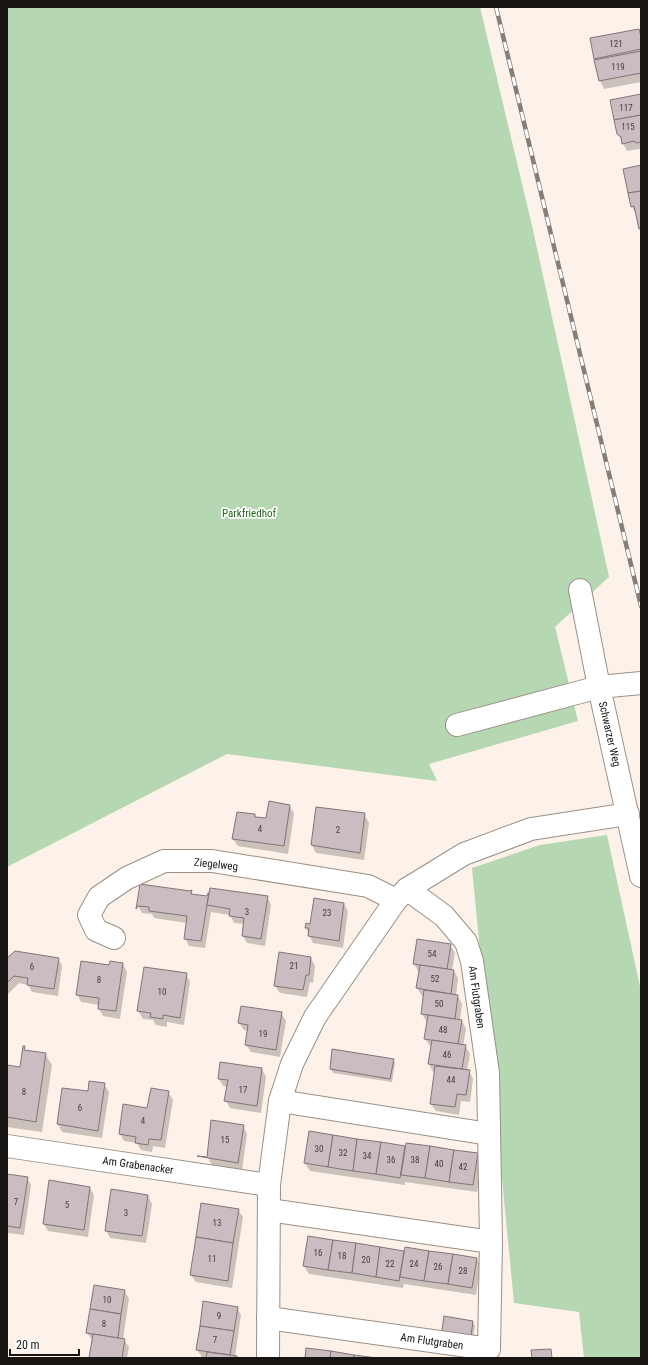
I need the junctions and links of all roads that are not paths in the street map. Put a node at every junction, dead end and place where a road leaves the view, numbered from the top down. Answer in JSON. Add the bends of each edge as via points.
{"nodes":[{"id":1,"x":580,"y":590,"type":"dead end"},
{"id":2,"x":641,"y":683,"type":"edge"},
{"id":3,"x":599,"y":687,"type":"junction"},
{"id":4,"x":457,"y":724,"type":"dead end"},
{"id":5,"x":628,"y":814,"type":"junction"},
{"id":6,"x":641,"y":876,"type":"edge"},
{"id":7,"x":401,"y":894,"type":"junction"},
{"id":8,"x":114,"y":938,"type":"dead end"},
{"id":9,"x":280,"y":1101,"type":"junction"},
{"id":10,"x":489,"y":1134,"type":"junction"},
{"id":11,"x":7,"y":1146,"type":"edge"},
{"id":12,"x":269,"y":1185,"type":"junction"},
{"id":13,"x":269,"y":1210,"type":"junction"},
{"id":14,"x":491,"y":1242,"type":"junction"},
{"id":15,"x":268,"y":1318,"type":"junction"},
{"id":16,"x":268,"y":1358,"type":"edge"}],
"edges":[{"from":1,"to":3,"type":"street","name":"Schwarzer Weg"},
{"from":2,"to":3,"type":"street"},
{"from":3,"to":4,"type":"street"},
{"from":3,"to":5,"type":"street","name":"Schwarzer Weg"},
{"from":5,"to":6,"type":"street","name":"Schwarzer Weg"},
{"from":5,"to":7,"type":"street","via":[[531,829],[464,854]]},
{"from":7,"to":8,"type":"street","name":"Ziegelweg","via":[[368,886],[212,861],[164,861],[127,878],[99,897],[89,915],[96,930]]},
{"from":7,"to":9,"type":"street","via":[[315,1017],[292,1064]]},
{"from":7,"to":10,"type":"street","name":"Am Flutgraben","via":[[444,916],[466,942],[472,961],[488,1073]]},
{"from":9,"to":10,"type":"street"},
{"from":9,"to":12,"type":"street"},
{"from":10,"to":14,"type":"street","name":"Am Flutgraben"},
{"from":11,"to":12,"type":"street","name":"Am Grabenacker"},
{"from":12,"to":13,"type":"street"},
{"from":13,"to":14,"type":"street"},
{"from":13,"to":15,"type":"street"},
{"from":14,"to":15,"type":"street","name":"Am Flutgraben","via":[[490,1349]]},
{"from":15,"to":16,"type":"street"}]}
